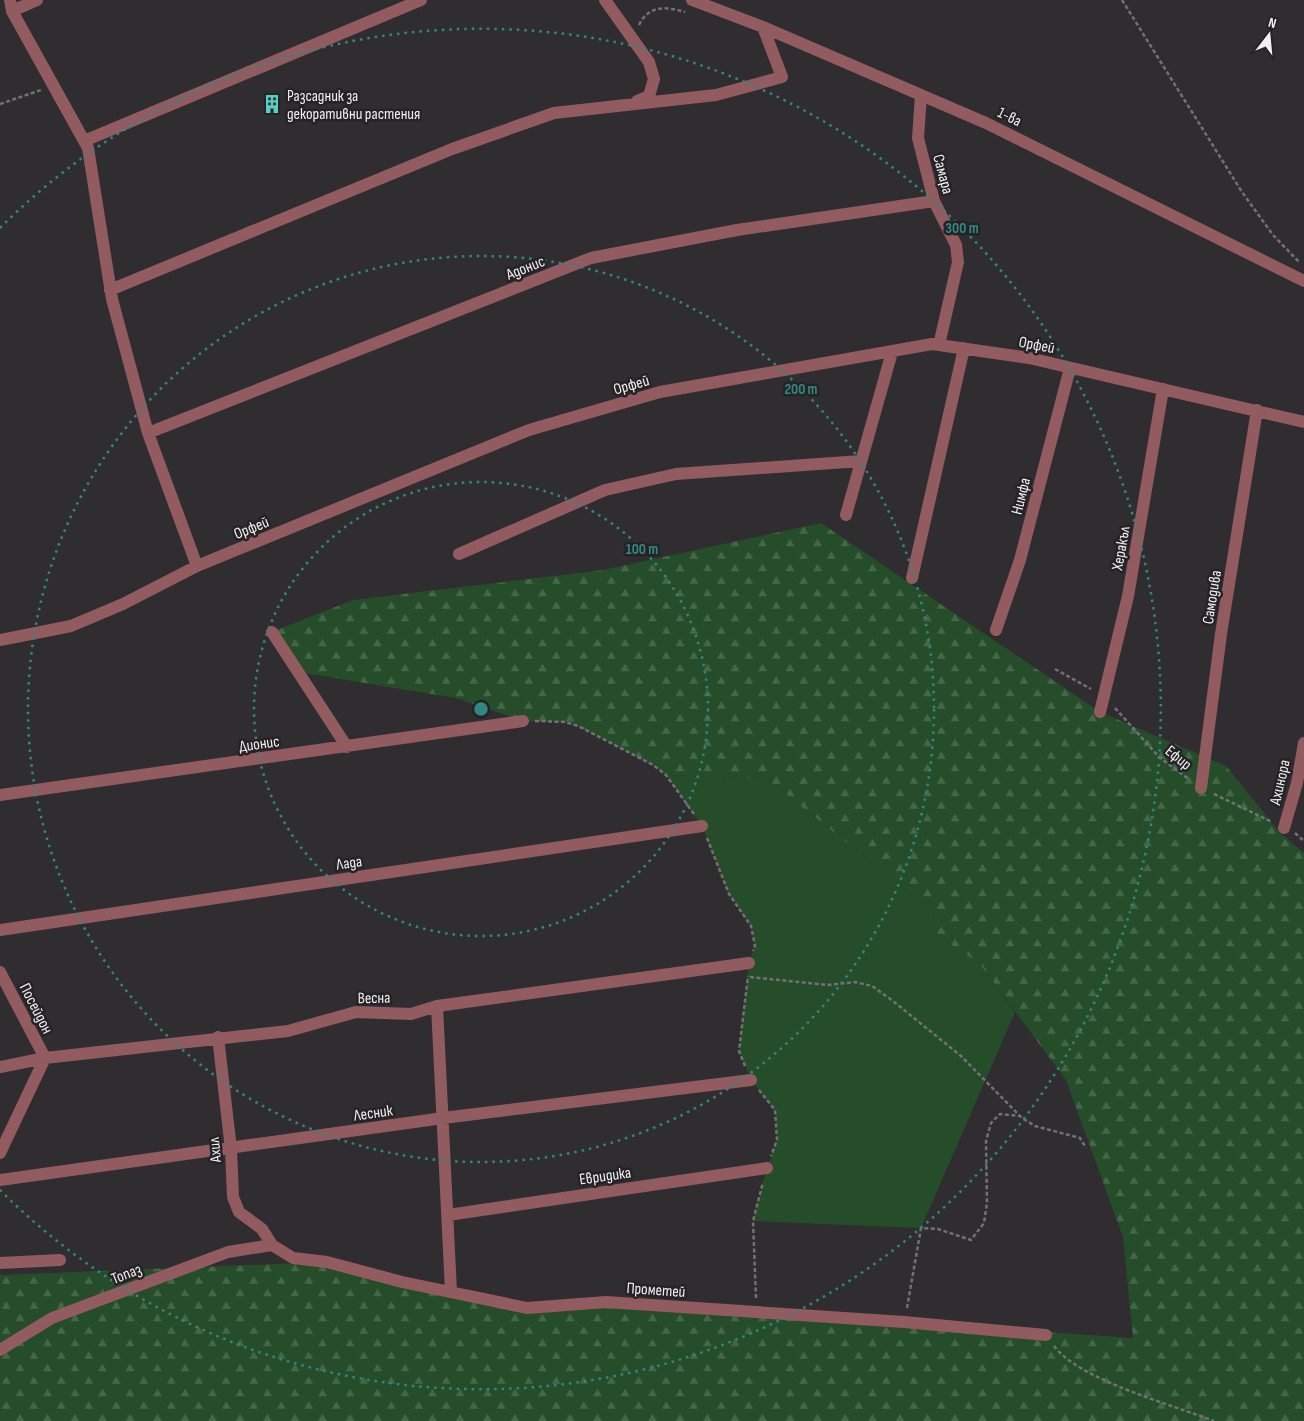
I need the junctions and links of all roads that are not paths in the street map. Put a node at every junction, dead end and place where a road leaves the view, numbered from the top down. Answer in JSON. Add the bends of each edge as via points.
{"nodes":[{"id":1,"x":37,"y":0,"type":"edge"},
{"id":2,"x":421,"y":0,"type":"edge"},
{"id":3,"x":605,"y":0,"type":"edge"},
{"id":4,"x":692,"y":0,"type":"edge"},
{"id":5,"x":11,"y":5,"type":"edge"},
{"id":6,"x":763,"y":27,"type":"junction"},
{"id":7,"x":921,"y":95,"type":"junction"},
{"id":8,"x":625,"y":106,"type":"junction"},
{"id":9,"x":84,"y":140,"type":"junction"},
{"id":10,"x":934,"y":201,"type":"junction"},
{"id":11,"x":1304,"y":281,"type":"edge"},
{"id":12,"x":110,"y":290,"type":"junction"},
{"id":13,"x":939,"y":344,"type":"junction"},
{"id":14,"x":964,"y":348,"type":"junction"},
{"id":15,"x":892,"y":352,"type":"junction"},
{"id":16,"x":1070,"y":368,"type":"junction"},
{"id":17,"x":1163,"y":389,"type":"junction"},
{"id":18,"x":1257,"y":410,"type":"junction"},
{"id":19,"x":1304,"y":422,"type":"edge"},
{"id":20,"x":148,"y":433,"type":"junction"},
{"id":21,"x":861,"y":461,"type":"junction"},
{"id":22,"x":846,"y":515,"type":"dead end"},
{"id":23,"x":459,"y":554,"type":"dead end"},
{"id":24,"x":197,"y":566,"type":"junction"},
{"id":25,"x":912,"y":578,"type":"dead end"},
{"id":26,"x":996,"y":630,"type":"dead end"},
{"id":27,"x":272,"y":632,"type":"dead end"},
{"id":28,"x":0,"y":640,"type":"edge"},
{"id":29,"x":1100,"y":712,"type":"dead end"},
{"id":30,"x":523,"y":721,"type":"dead end"},
{"id":31,"x":1304,"y":743,"type":"edge"},
{"id":32,"x":347,"y":747,"type":"junction"},
{"id":33,"x":1201,"y":788,"type":"road end"},
{"id":34,"x":0,"y":795,"type":"edge"},
{"id":35,"x":702,"y":826,"type":"dead end"},
{"id":36,"x":1284,"y":828,"type":"road end"},
{"id":37,"x":0,"y":930,"type":"edge"},
{"id":38,"x":749,"y":963,"type":"dead end"},
{"id":39,"x":0,"y":972,"type":"edge"},
{"id":40,"x":437,"y":1006,"type":"junction"},
{"id":41,"x":218,"y":1037,"type":"junction"},
{"id":42,"x":45,"y":1058,"type":"junction"},
{"id":43,"x":0,"y":1067,"type":"edge"},
{"id":44,"x":751,"y":1080,"type":"dead end"},
{"id":45,"x":443,"y":1118,"type":"junction"},
{"id":46,"x":231,"y":1149,"type":"junction"},
{"id":47,"x":0,"y":1154,"type":"edge"},
{"id":48,"x":767,"y":1168,"type":"dead end"},
{"id":49,"x":0,"y":1180,"type":"edge"},
{"id":50,"x":448,"y":1215,"type":"junction"},
{"id":51,"x":272,"y":1245,"type":"junction"},
{"id":52,"x":60,"y":1260,"type":"dead end"},
{"id":53,"x":0,"y":1263,"type":"edge"},
{"id":54,"x":451,"y":1292,"type":"junction"},
{"id":55,"x":1046,"y":1335,"type":"road end"},
{"id":56,"x":0,"y":1350,"type":"edge"}],
"edges":[{"from":1,"to":5,"type":"street"},
{"from":2,"to":9,"type":"street"},
{"from":3,"to":8,"type":"street","via":[[649,62],[654,79],[649,96]]},
{"from":4,"to":6,"type":"street","name":"1-ва"},
{"from":5,"to":9,"type":"street"},
{"from":6,"to":7,"type":"street","name":"1-ва"},
{"from":6,"to":8,"type":"street","via":[[782,77],[716,95]]},
{"from":7,"to":10,"type":"street","name":"Самара","via":[[918,138]]},
{"from":7,"to":11,"type":"street","name":"1-ва","via":[[986,122]]},
{"from":8,"to":12,"type":"street","via":[[554,113],[452,149]]},
{"from":9,"to":12,"type":"street","via":[[88,148]]},
{"from":10,"to":13,"type":"street","name":"Самара","via":[[956,245],[958,262]]},
{"from":10,"to":20,"type":"street","name":"Адонис","via":[[737,230],[591,258]]},
{"from":12,"to":20,"type":"street"},
{"from":13,"to":14,"type":"street","name":"Орфей"},
{"from":13,"to":15,"type":"street","name":"Орфей"},
{"from":14,"to":16,"type":"street","name":"Орфей"},
{"from":14,"to":25,"type":"street"},
{"from":15,"to":21,"type":"street"},
{"from":15,"to":24,"type":"street","name":"Орфей","via":[[660,392],[529,430]]},
{"from":16,"to":17,"type":"street","name":"Орфей"},
{"from":16,"to":26,"type":"street","name":"Нимфа","via":[[1020,560]]},
{"from":17,"to":18,"type":"street","name":"Орфей"},
{"from":17,"to":29,"type":"street","name":"Херакъл","via":[[1128,596]]},
{"from":18,"to":19,"type":"street","name":"Орфей"},
{"from":18,"to":33,"type":"street","name":"Самодива"},
{"from":20,"to":24,"type":"street"},
{"from":21,"to":22,"type":"street"},
{"from":21,"to":23,"type":"street","via":[[667,476],[605,490]]},
{"from":24,"to":28,"type":"street","name":"Орфей","via":[[71,626]]},
{"from":27,"to":32,"type":"street"},
{"from":30,"to":32,"type":"street","name":"Дионис"},
{"from":31,"to":36,"type":"street","name":"Ахинора"},
{"from":32,"to":34,"type":"street","name":"Дионис"},
{"from":35,"to":37,"type":"street","name":"Лада"},
{"from":38,"to":40,"type":"street","name":"Весна"},
{"from":39,"to":42,"type":"street","name":"Посейдон"},
{"from":40,"to":41,"type":"street","name":"Весна","via":[[411,1014],[356,1012],[288,1030]]},
{"from":40,"to":45,"type":"street"},
{"from":41,"to":42,"type":"street","name":"Весна"},
{"from":41,"to":46,"type":"street","name":"Ахил"},
{"from":42,"to":43,"type":"street","name":"Весна"},
{"from":42,"to":47,"type":"street"},
{"from":44,"to":45,"type":"street","name":"Лесник"},
{"from":45,"to":46,"type":"street","name":"Лесник"},
{"from":45,"to":50,"type":"street"},
{"from":46,"to":49,"type":"street","name":"Лесник"},
{"from":46,"to":51,"type":"street","name":"Ахил","via":[[233,1197],[239,1212],[262,1229]]},
{"from":48,"to":50,"type":"street","name":"Евридика"},
{"from":50,"to":54,"type":"street"},
{"from":51,"to":54,"type":"street","name":"Прометей","via":[[293,1258],[327,1262]]},
{"from":51,"to":56,"type":"street","name":"Топаз","via":[[228,1252],[52,1318]]},
{"from":52,"to":53,"type":"street"},
{"from":54,"to":55,"type":"street","name":"Прометей","via":[[526,1308],[606,1302]]}]}
